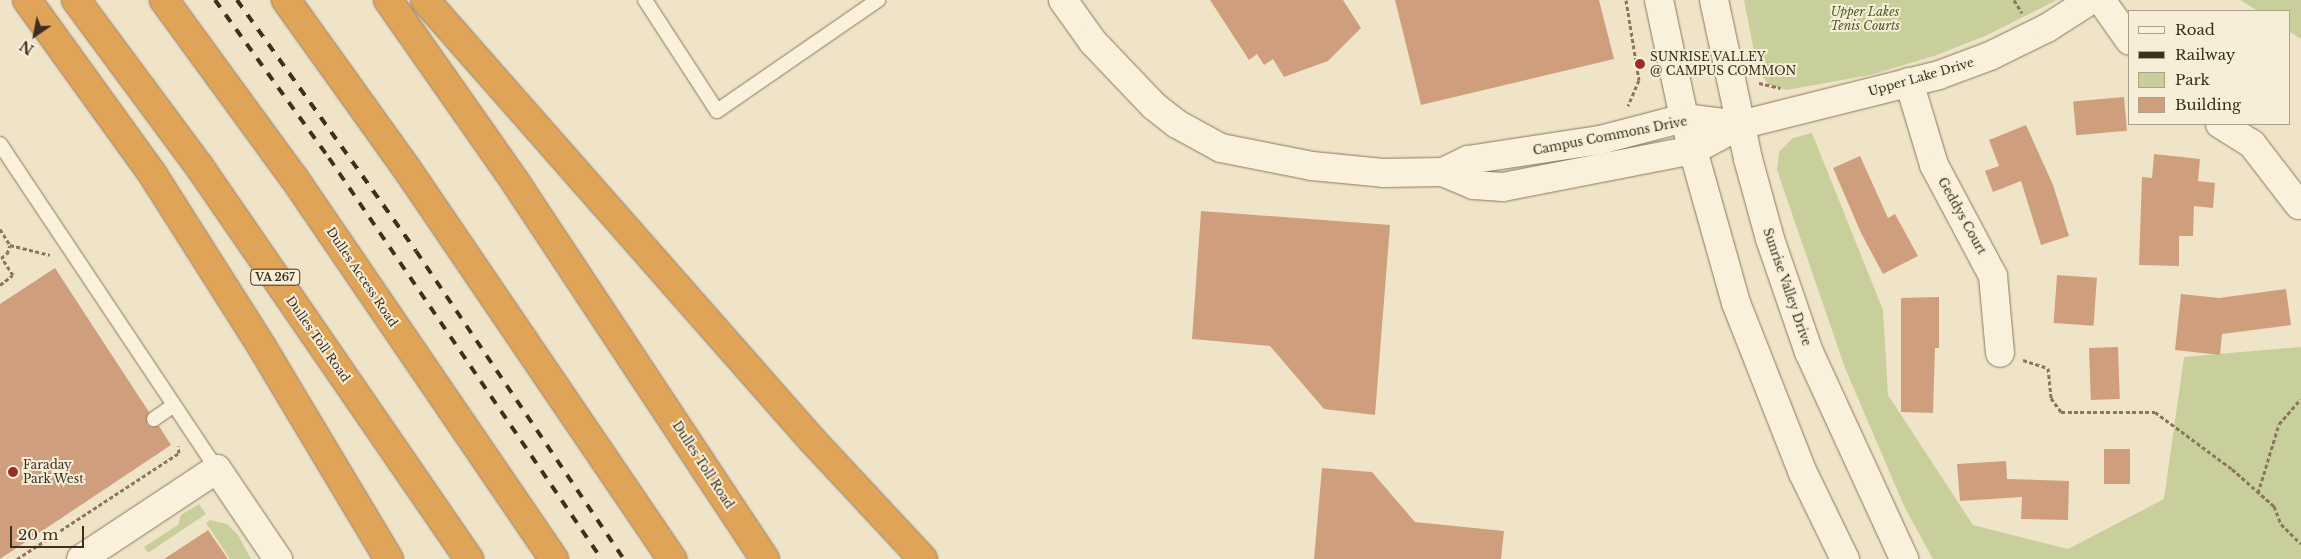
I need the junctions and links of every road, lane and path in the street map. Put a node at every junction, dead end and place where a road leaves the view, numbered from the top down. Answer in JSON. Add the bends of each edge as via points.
{"nodes":[{"id":1,"x":27,"y":0,"type":"edge"},
{"id":2,"x":76,"y":0,"type":"edge"},
{"id":3,"x":164,"y":0,"type":"edge"},
{"id":4,"x":286,"y":0,"type":"edge"},
{"id":5,"x":388,"y":0,"type":"edge"},
{"id":6,"x":425,"y":0,"type":"edge"},
{"id":7,"x":645,"y":0,"type":"edge"},
{"id":8,"x":878,"y":0,"type":"edge"},
{"id":9,"x":1063,"y":0,"type":"edge"},
{"id":10,"x":1626,"y":0,"type":"edge"},
{"id":11,"x":1659,"y":0,"type":"edge"},
{"id":12,"x":1714,"y":0,"type":"edge"},
{"id":13,"x":2014,"y":0,"type":"edge"},
{"id":14,"x":2091,"y":0,"type":"edge"},
{"id":15,"x":2101,"y":0,"type":"edge"},
{"id":16,"x":2024,"y":16,"type":"dead end"},
{"id":17,"x":2128,"y":38,"type":"edge"},
{"id":18,"x":1909,"y":82,"type":"junction"},
{"id":19,"x":1625,"y":109,"type":"dead end"},
{"id":20,"x":1684,"y":118,"type":"junction"},
{"id":21,"x":1740,"y":125,"type":"junction"},
{"id":22,"x":2222,"y":125,"type":"edge"},
{"id":23,"x":0,"y":144,"type":"edge"},
{"id":24,"x":1694,"y":150,"type":"junction"},
{"id":25,"x":1443,"y":172,"type":"junction"},
{"id":26,"x":2299,"y":205,"type":"dead end"},
{"id":27,"x":0,"y":229,"type":"edge"},
{"id":28,"x":10,"y":245,"type":"junction"},
{"id":29,"x":54,"y":256,"type":"dead end"},
{"id":30,"x":1,"y":258,"type":"edge"},
{"id":31,"x":0,"y":284,"type":"edge"},
{"id":32,"x":2000,"y":353,"type":"joint"},
{"id":33,"x":2301,"y":399,"type":"edge"},
{"id":34,"x":174,"y":405,"type":"junction"},
{"id":35,"x":157,"y":416,"type":"joint"},
{"id":36,"x":217,"y":469,"type":"junction"},
{"id":37,"x":2258,"y":492,"type":"junction"},
{"id":38,"x":2301,"y":544,"type":"edge"},
{"id":39,"x":18,"y":559,"type":"edge"},
{"id":40,"x":81,"y":559,"type":"edge"},
{"id":41,"x":278,"y":559,"type":"edge"},
{"id":42,"x":389,"y":559,"type":"edge"},
{"id":43,"x":469,"y":559,"type":"edge"},
{"id":44,"x":554,"y":559,"type":"edge"},
{"id":45,"x":672,"y":559,"type":"edge"},
{"id":46,"x":765,"y":559,"type":"edge"},
{"id":47,"x":923,"y":559,"type":"edge"},
{"id":48,"x":1845,"y":559,"type":"edge"},
{"id":49,"x":1904,"y":559,"type":"edge"}],
"edges":[{"from":1,"to":42,"type":"highway","via":[[153,175]]},
{"from":2,"to":43,"type":"highway","name":"Dulles Toll Road","number":"VA 267","via":[[204,174]]},
{"from":3,"to":44,"type":"highway","name":"Dulles Access Road","via":[[294,178]]},
{"from":4,"to":45,"type":"highway","via":[[407,169]]},
{"from":5,"to":46,"type":"highway","name":"Dulles Toll Road","via":[[516,183]]},
{"from":6,"to":47,"type":"highway","via":[[813,441]]},
{"from":7,"to":8,"type":"lane","via":[[718,112]]},
{"from":9,"to":25,"type":"street","name":"Campus Commons Drive","via":[[1093,42],[1136,88],[1177,124],[1206,141],[1245,155],[1312,166],[1383,172]]},
{"from":10,"to":19,"type":"path","via":[[1639,80]]},
{"from":11,"to":20,"type":"street"},
{"from":12,"to":21,"type":"street","name":"Sunrise Valley Drive"},
{"from":13,"to":16,"type":"path"},
{"from":14,"to":18,"type":"street","name":"Upper Lake Drive","via":[[2047,28],[1990,56]]},
{"from":15,"to":17,"type":"street"},
{"from":18,"to":21,"type":"street","name":"Upper Lake Drive"},
{"from":18,"to":32,"type":"street","name":"Geddys Court","via":[[1934,165],[1993,276]]},
{"from":20,"to":21,"type":"street","name":"Campus Commons Drive"},
{"from":20,"to":24,"type":"street"},
{"from":20,"to":25,"type":"street","name":"Campus Commons Drive","via":[[1600,140],[1468,160]]},
{"from":21,"to":24,"type":"street","name":"Campus Commons Drive"},
{"from":21,"to":49,"type":"street","name":"Sunrise Valley Drive","via":[[1770,239],[1808,352]]},
{"from":22,"to":26,"type":"street","via":[[2252,144]]},
{"from":23,"to":34,"type":"lane"},
{"from":24,"to":25,"type":"street","name":"Campus Commons Drive","via":[[1503,187],[1474,185]]},
{"from":24,"to":48,"type":"street","via":[[1736,303],[1802,473]]},
{"from":27,"to":28,"type":"path"},
{"from":28,"to":29,"type":"path"},
{"from":28,"to":30,"type":"path"},
{"from":30,"to":31,"type":"path","via":[[13,275]]},
{"from":32,"to":37,"type":"path","via":[[2048,368],[2051,398],[2061,412],[2154,412]]},
{"from":33,"to":37,"type":"path","via":[[2279,424]]},
{"from":34,"to":35,"type":"lane"},
{"from":34,"to":36,"type":"lane"},
{"from":35,"to":39,"type":"path","via":[[177,442],[179,453]]},
{"from":36,"to":40,"type":"street"},
{"from":36,"to":41,"type":"street"},
{"from":37,"to":38,"type":"path","via":[[2274,506],[2281,524]]}]}
